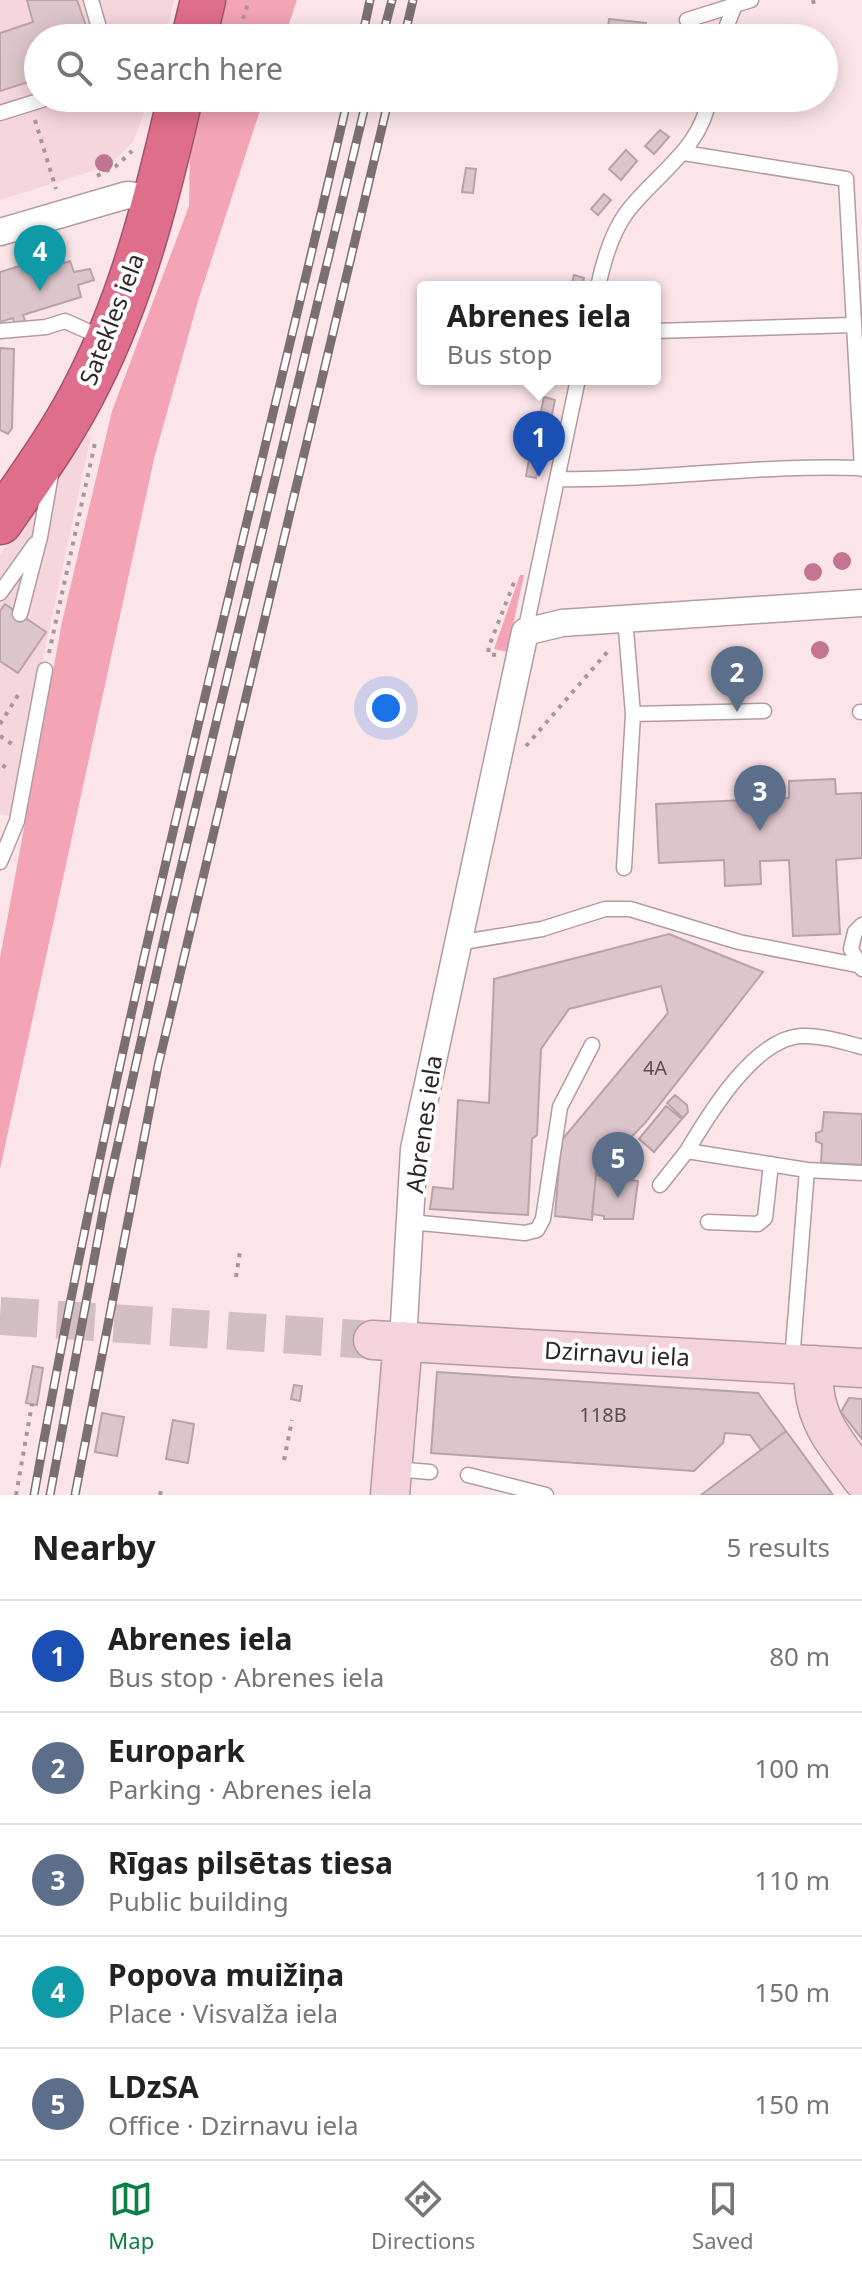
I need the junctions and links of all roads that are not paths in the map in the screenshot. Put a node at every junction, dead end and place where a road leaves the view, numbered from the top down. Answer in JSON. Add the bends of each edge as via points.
{"nodes":[{"id":1,"x":91,"y":0,"type":"edge"},
{"id":2,"x":203,"y":0,"type":"edge"},
{"id":3,"x":751,"y":0,"type":"edge"},
{"id":4,"x":735,"y":5,"type":"junction"},
{"id":5,"x":687,"y":20,"type":"dead end"},
{"id":6,"x":98,"y":24,"type":"edge"},
{"id":7,"x":197,"y":24,"type":"edge"},
{"id":8,"x":728,"y":24,"type":"edge"},
{"id":9,"x":24,"y":106,"type":"edge"},
{"id":10,"x":176,"y":112,"type":"edge"},
{"id":11,"x":707,"y":112,"type":"edge"},
{"id":12,"x":0,"y":113,"type":"edge"},
{"id":13,"x":684,"y":153,"type":"junction"},
{"id":14,"x":153,"y":198,"type":"junction"},
{"id":15,"x":0,"y":232,"type":"edge"},
{"id":16,"x":599,"y":281,"type":"edge"},
{"id":17,"x":852,"y":325,"type":"junction"},
{"id":18,"x":0,"y":331,"type":"edge"},
{"id":19,"x":661,"y":331,"type":"edge"},
{"id":20,"x":108,"y":340,"type":"junction"},
{"id":21,"x":577,"y":385,"type":"edge"},
{"id":22,"x":54,"y":441,"type":"junction"},
{"id":23,"x":862,"y":468,"type":"edge"},
{"id":24,"x":557,"y":479,"type":"junction"},
{"id":25,"x":0,"y":522,"type":"edge"},
{"id":26,"x":40,"y":537,"type":"junction"},
{"id":27,"x":0,"y":593,"type":"edge"},
{"id":28,"x":862,"y":603,"type":"edge"},
{"id":29,"x":20,"y":614,"type":"dead end"},
{"id":30,"x":625,"y":618,"type":"junction"},
{"id":31,"x":525,"y":632,"type":"junction"},
{"id":32,"x":45,"y":670,"type":"dead end"},
{"id":33,"x":764,"y":711,"type":"dead end"},
{"id":34,"x":633,"y":714,"type":"junction"},
{"id":35,"x":0,"y":859,"type":"edge"},
{"id":36,"x":624,"y":868,"type":"dead end"},
{"id":37,"x":862,"y":925,"type":"edge"},
{"id":38,"x":457,"y":943,"type":"junction"},
{"id":39,"x":860,"y":967,"type":"edge"},
{"id":40,"x":592,"y":1045,"type":"dead end"},
{"id":41,"x":862,"y":1047,"type":"edge"},
{"id":42,"x":687,"y":1151,"type":"junction"},
{"id":43,"x":771,"y":1164,"type":"junction"},
{"id":44,"x":807,"y":1170,"type":"junction"},
{"id":45,"x":862,"y":1173,"type":"edge"},
{"id":46,"x":660,"y":1185,"type":"dead end"},
{"id":47,"x":410,"y":1222,"type":"junction"},
{"id":48,"x":708,"y":1222,"type":"dead end"},
{"id":49,"x":388,"y":1341,"type":"junction"},
{"id":50,"x":803,"y":1364,"type":"junction"},
{"id":51,"x":862,"y":1368,"type":"edge"},
{"id":52,"x":430,"y":1472,"type":"dead end"},
{"id":53,"x":468,"y":1475,"type":"dead end"},
{"id":54,"x":862,"y":1479,"type":"edge"},
{"id":55,"x":391,"y":1482,"type":"edge"},
{"id":56,"x":546,"y":1495,"type":"edge"}],
"edges":[{"from":1,"to":6,"type":"lane"},
{"from":2,"to":7,"type":"highway"},
{"from":3,"to":4,"type":"lane"},
{"from":4,"to":5,"type":"lane"},
{"from":4,"to":8,"type":"lane"},
{"from":9,"to":12,"type":"lane"},
{"from":10,"to":14,"type":"highway","name":"Satekles iela"},
{"from":11,"to":13,"type":"lane"},
{"from":13,"to":16,"type":"lane","via":[[626,213]]},
{"from":13,"to":17,"type":"lane","via":[[846,179]]},
{"from":14,"to":15,"type":"street","via":[[127,195]]},
{"from":14,"to":20,"type":"highway","name":"Satekles iela"},
{"from":17,"to":19,"type":"lane"},
{"from":17,"to":23,"type":"lane"},
{"from":18,"to":20,"type":"lane","via":[[65,321]]},
{"from":20,"to":22,"type":"highway","name":"Satekles iela"},
{"from":21,"to":24,"type":"lane"},
{"from":22,"to":25,"type":"highway","name":"Satekles iela"},
{"from":22,"to":26,"type":"lane"},
{"from":23,"to":24,"type":"lane"},
{"from":24,"to":31,"type":"lane"},
{"from":26,"to":27,"type":"lane"},
{"from":26,"to":29,"type":"lane"},
{"from":28,"to":30,"type":"street"},
{"from":30,"to":31,"type":"street","via":[[539,626]]},
{"from":30,"to":34,"type":"lane"},
{"from":31,"to":38,"type":"street","name":"Abrenes iela"},
{"from":32,"to":35,"type":"lane","via":[[17,821]]},
{"from":33,"to":34,"type":"lane"},
{"from":34,"to":36,"type":"lane"},
{"from":37,"to":39,"type":"lane","via":[[851,949]]},
{"from":38,"to":39,"type":"lane","via":[[542,929],[605,909],[630,909],[739,942]]},
{"from":38,"to":47,"type":"street","name":"Abrenes iela","via":[[414,1149]]},
{"from":40,"to":47,"type":"lane","via":[[560,1107],[537,1230]]},
{"from":41,"to":42,"type":"lane","via":[[799,1036],[761,1053],[716,1104]]},
{"from":42,"to":43,"type":"lane"},
{"from":42,"to":46,"type":"lane"},
{"from":43,"to":44,"type":"lane"},
{"from":43,"to":48,"type":"lane","via":[[765,1218],[758,1224]]},
{"from":44,"to":45,"type":"lane"},
{"from":44,"to":50,"type":"lane"},
{"from":47,"to":49,"type":"street","name":"Abrenes iela"},
{"from":49,"to":50,"type":"street","name":"Dzirnavu iela"},
{"from":49,"to":55,"type":"street"},
{"from":50,"to":51,"type":"street","name":"Dzirnavu iela"},
{"from":50,"to":54,"type":"street","via":[[822,1424]]},
{"from":52,"to":55,"type":"lane"},
{"from":53,"to":56,"type":"lane"}]}
